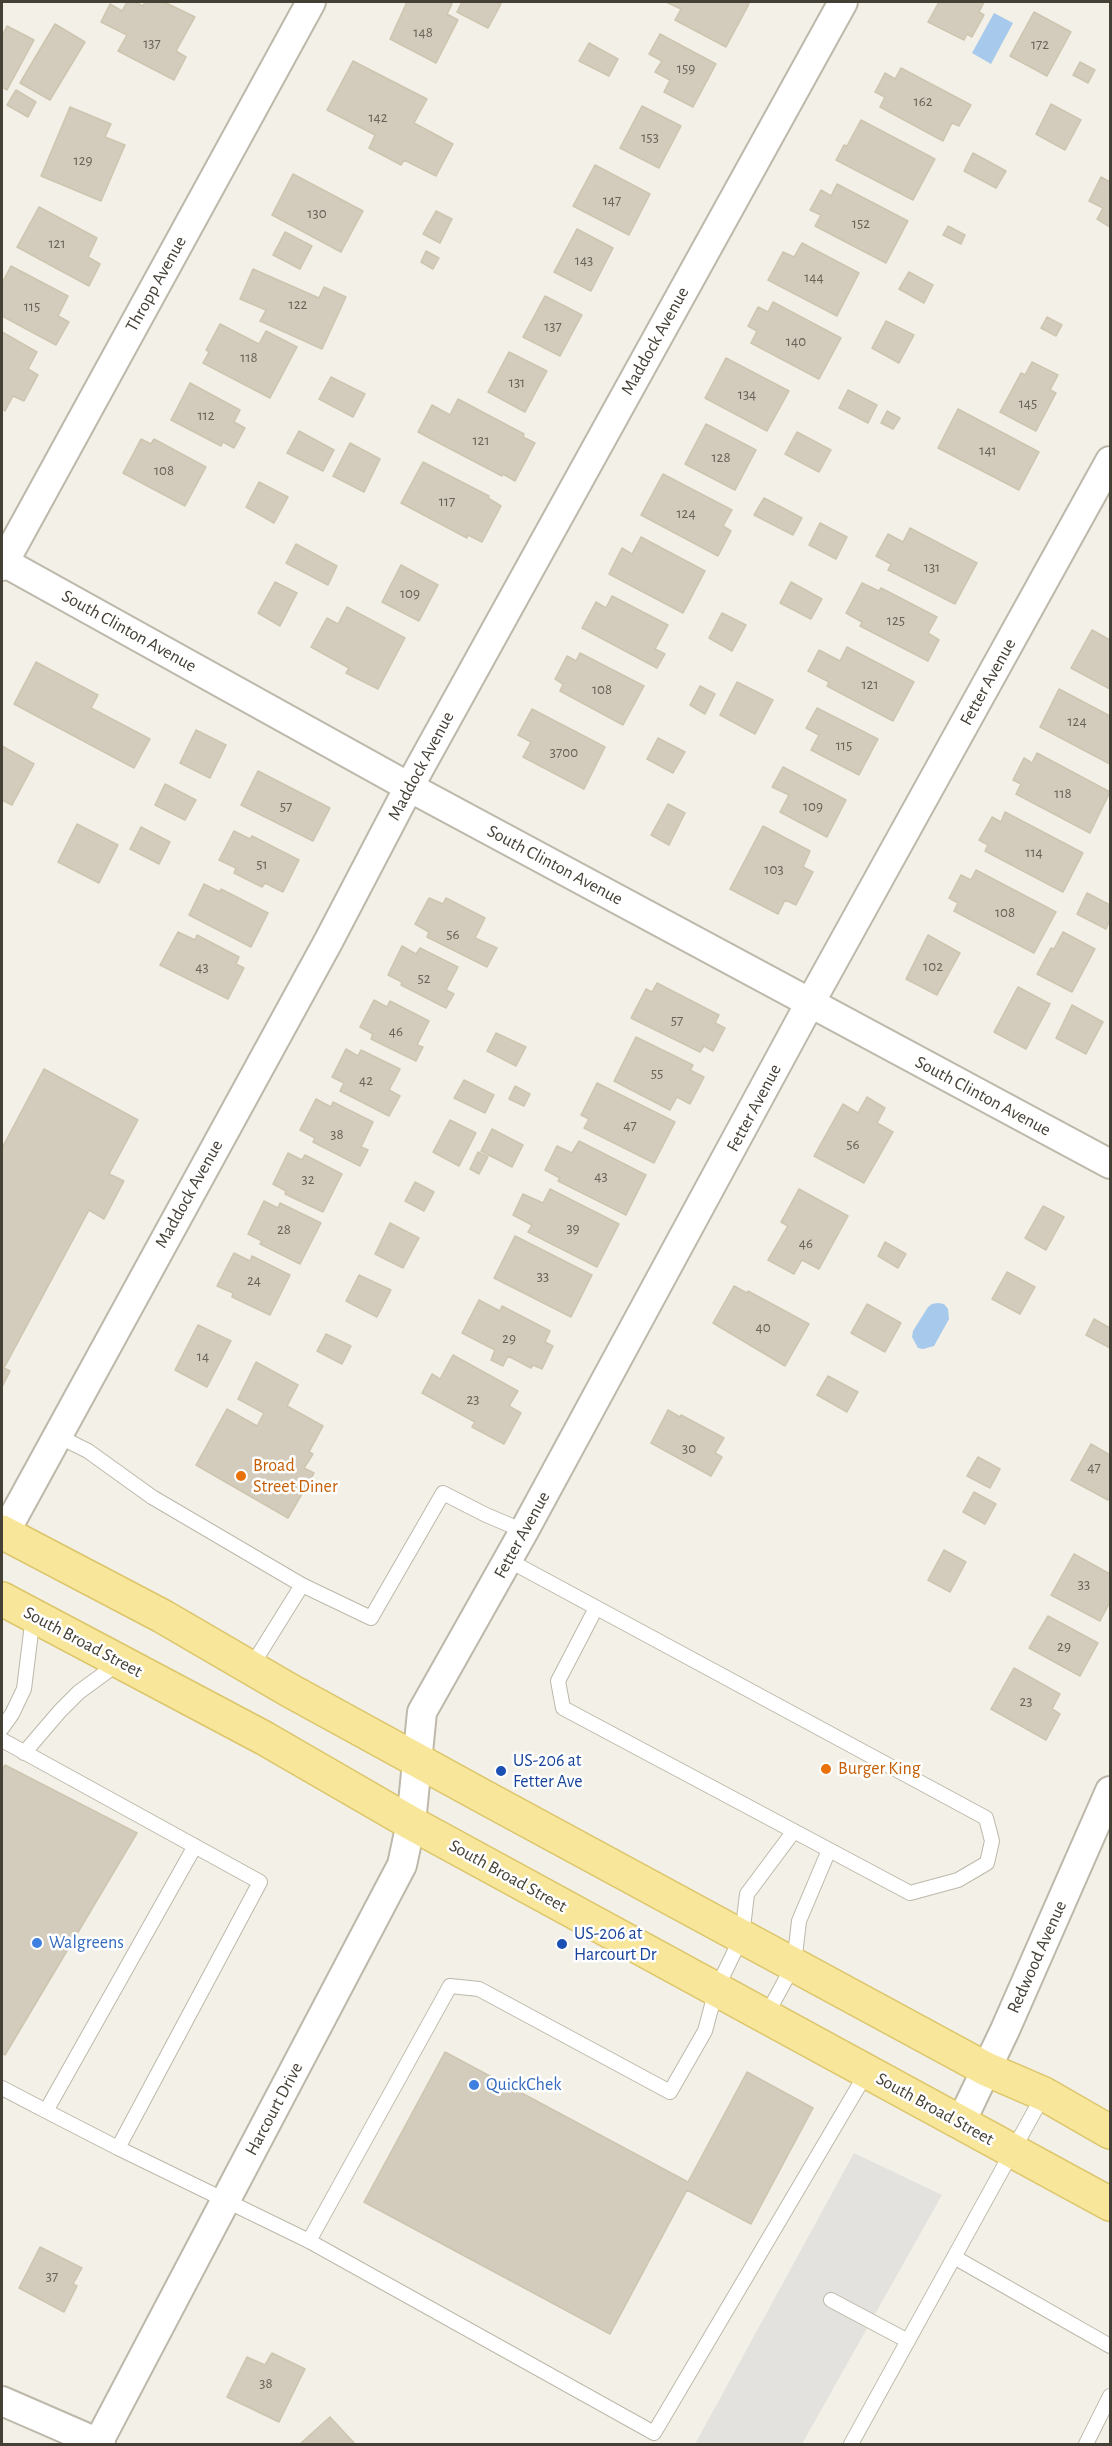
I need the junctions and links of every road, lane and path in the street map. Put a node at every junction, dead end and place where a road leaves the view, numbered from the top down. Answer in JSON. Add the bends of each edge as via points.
{"nodes":[{"id":1,"x":311,"y":2,"type":"edge"},
{"id":2,"x":843,"y":2,"type":"edge"},
{"id":3,"x":1110,"y":461,"type":"edge"},
{"id":4,"x":2,"y":563,"type":"edge"},
{"id":5,"x":409,"y":787,"type":"junction"},
{"id":6,"x":810,"y":1003,"type":"junction"},
{"id":7,"x":1110,"y":1164,"type":"edge"},
{"id":8,"x":56,"y":1435,"type":"junction"},
{"id":9,"x":524,"y":1531,"type":"junction"},
{"id":10,"x":2,"y":1535,"type":"edge"},
{"id":11,"x":508,"y":1560,"type":"junction"},
{"id":12,"x":302,"y":1585,"type":"junction"},
{"id":13,"x":2,"y":1599,"type":"edge"},
{"id":14,"x":596,"y":1608,"type":"junction"},
{"id":15,"x":33,"y":1616,"type":"junction"},
{"id":16,"x":120,"y":1662,"type":"junction"},
{"id":17,"x":251,"y":1668,"type":"junction"},
{"id":18,"x":2,"y":1728,"type":"edge"},
{"id":19,"x":2,"y":1740,"type":"edge"},
{"id":20,"x":24,"y":1753,"type":"junction"},
{"id":21,"x":419,"y":1762,"type":"junction"},
{"id":22,"x":1110,"y":1791,"type":"edge"},
{"id":23,"x":411,"y":1823,"type":"junction"},
{"id":24,"x":794,"y":1831,"type":"junction"},
{"id":25,"x":195,"y":1846,"type":"junction"},
{"id":26,"x":829,"y":1850,"type":"junction"},
{"id":27,"x":742,"y":1936,"type":"junction"},
{"id":28,"x":794,"y":1964,"type":"junction"},
{"id":29,"x":716,"y":1990,"type":"junction"},
{"id":30,"x":766,"y":2016,"type":"junction"},
{"id":31,"x":986,"y":2069,"type":"junction"},
{"id":32,"x":867,"y":2072,"type":"junction"},
{"id":33,"x":2,"y":2088,"type":"edge"},
{"id":34,"x":1044,"y":2094,"type":"junction"},
{"id":35,"x":46,"y":2111,"type":"junction"},
{"id":36,"x":961,"y":2122,"type":"junction"},
{"id":37,"x":1110,"y":2132,"type":"edge"},
{"id":38,"x":118,"y":2148,"type":"junction"},
{"id":39,"x":1012,"y":2151,"type":"junction"},
{"id":40,"x":225,"y":2202,"type":"junction"},
{"id":41,"x":1110,"y":2204,"type":"edge"},
{"id":42,"x":309,"y":2241,"type":"junction"},
{"id":43,"x":954,"y":2257,"type":"junction"},
{"id":44,"x":831,"y":2300,"type":"dead end"},
{"id":45,"x":908,"y":2341,"type":"junction"},
{"id":46,"x":1110,"y":2346,"type":"edge"},
{"id":47,"x":1110,"y":2396,"type":"edge"},
{"id":48,"x":2,"y":2401,"type":"edge"},
{"id":49,"x":99,"y":2444,"type":"edge"},
{"id":50,"x":851,"y":2445,"type":"edge"},
{"id":51,"x":1086,"y":2445,"type":"edge"}],
"edges":[{"from":1,"to":4,"type":"street","name":"Thropp Avenue"},
{"from":2,"to":5,"type":"street","name":"Maddock Avenue"},
{"from":3,"to":6,"type":"street","name":"Fetter Avenue"},
{"from":4,"to":5,"type":"street","name":"South Clinton Avenue"},
{"from":5,"to":6,"type":"street","name":"South Clinton Avenue"},
{"from":5,"to":8,"type":"street","name":"Maddock Avenue","via":[[328,942]]},
{"from":6,"to":7,"type":"street","name":"South Clinton Avenue"},
{"from":6,"to":9,"type":"street","name":"Fetter Avenue"},
{"from":8,"to":10,"type":"street","name":"Maddock Avenue"},
{"from":8,"to":12,"type":"lane","via":[[88,1450],[152,1497]]},
{"from":9,"to":11,"type":"street","name":"Fetter Avenue"},
{"from":9,"to":12,"type":"lane","via":[[443,1493],[371,1618]]},
{"from":10,"to":17,"type":"main road","via":[[162,1616]]},
{"from":11,"to":14,"type":"lane"},
{"from":11,"to":21,"type":"street","name":"Fetter Avenue","via":[[422,1712]]},
{"from":12,"to":17,"type":"lane"},
{"from":13,"to":15,"type":"main road","name":"South Broad Street"},
{"from":14,"to":24,"type":"lane","via":[[558,1681],[563,1708]]},
{"from":14,"to":26,"type":"lane","via":[[986,1818],[992,1841],[987,1863],[958,1880],[910,1893]]},
{"from":15,"to":16,"type":"main road","name":"South Broad Street"},
{"from":15,"to":18,"type":"lane","via":[[24,1689]]},
{"from":16,"to":20,"type":"lane","via":[[79,1692]]},
{"from":16,"to":23,"type":"main road","name":"South Broad Street","via":[[264,1738]]},
{"from":17,"to":21,"type":"main road"},
{"from":19,"to":20,"type":"lane"},
{"from":20,"to":25,"type":"lane"},
{"from":21,"to":23,"type":"street","name":"Harcourt Drive"},
{"from":21,"to":27,"type":"main road"},
{"from":22,"to":31,"type":"street","name":"Redwood Avenue"},
{"from":23,"to":29,"type":"main road","name":"South Broad Street"},
{"from":23,"to":40,"type":"street","name":"Harcourt Drive","via":[[402,1865]]},
{"from":24,"to":26,"type":"lane"},
{"from":24,"to":27,"type":"lane","via":[[747,1894]]},
{"from":25,"to":35,"type":"lane"},
{"from":25,"to":38,"type":"lane","via":[[260,1882]]},
{"from":26,"to":28,"type":"lane","via":[[799,1921]]},
{"from":27,"to":28,"type":"main road"},
{"from":27,"to":29,"type":"lane"},
{"from":28,"to":30,"type":"lane"},
{"from":28,"to":31,"type":"main road"},
{"from":29,"to":30,"type":"main road","name":"South Broad Street"},
{"from":29,"to":42,"type":"lane","via":[[705,2031],[670,2092],[479,1989],[450,1986]]},
{"from":30,"to":32,"type":"main road","name":"South Broad Street"},
{"from":31,"to":34,"type":"main road"},
{"from":31,"to":36,"type":"street","name":"Redwood Avenue"},
{"from":32,"to":36,"type":"main road","name":"South Broad Street"},
{"from":32,"to":42,"type":"lane","via":[[654,2433]]},
{"from":33,"to":35,"type":"lane"},
{"from":34,"to":37,"type":"main road"},
{"from":34,"to":39,"type":"lane"},
{"from":35,"to":38,"type":"lane"},
{"from":36,"to":39,"type":"main road","name":"South Broad Street"},
{"from":38,"to":40,"type":"lane"},
{"from":39,"to":41,"type":"main road","name":"South Broad Street"},
{"from":39,"to":43,"type":"lane"},
{"from":40,"to":42,"type":"lane"},
{"from":40,"to":49,"type":"street","name":"Harcourt Drive"},
{"from":43,"to":45,"type":"lane"},
{"from":43,"to":46,"type":"lane"},
{"from":44,"to":45,"type":"lane"},
{"from":45,"to":50,"type":"lane"},
{"from":47,"to":51,"type":"lane"},
{"from":48,"to":49,"type":"street"}]}
